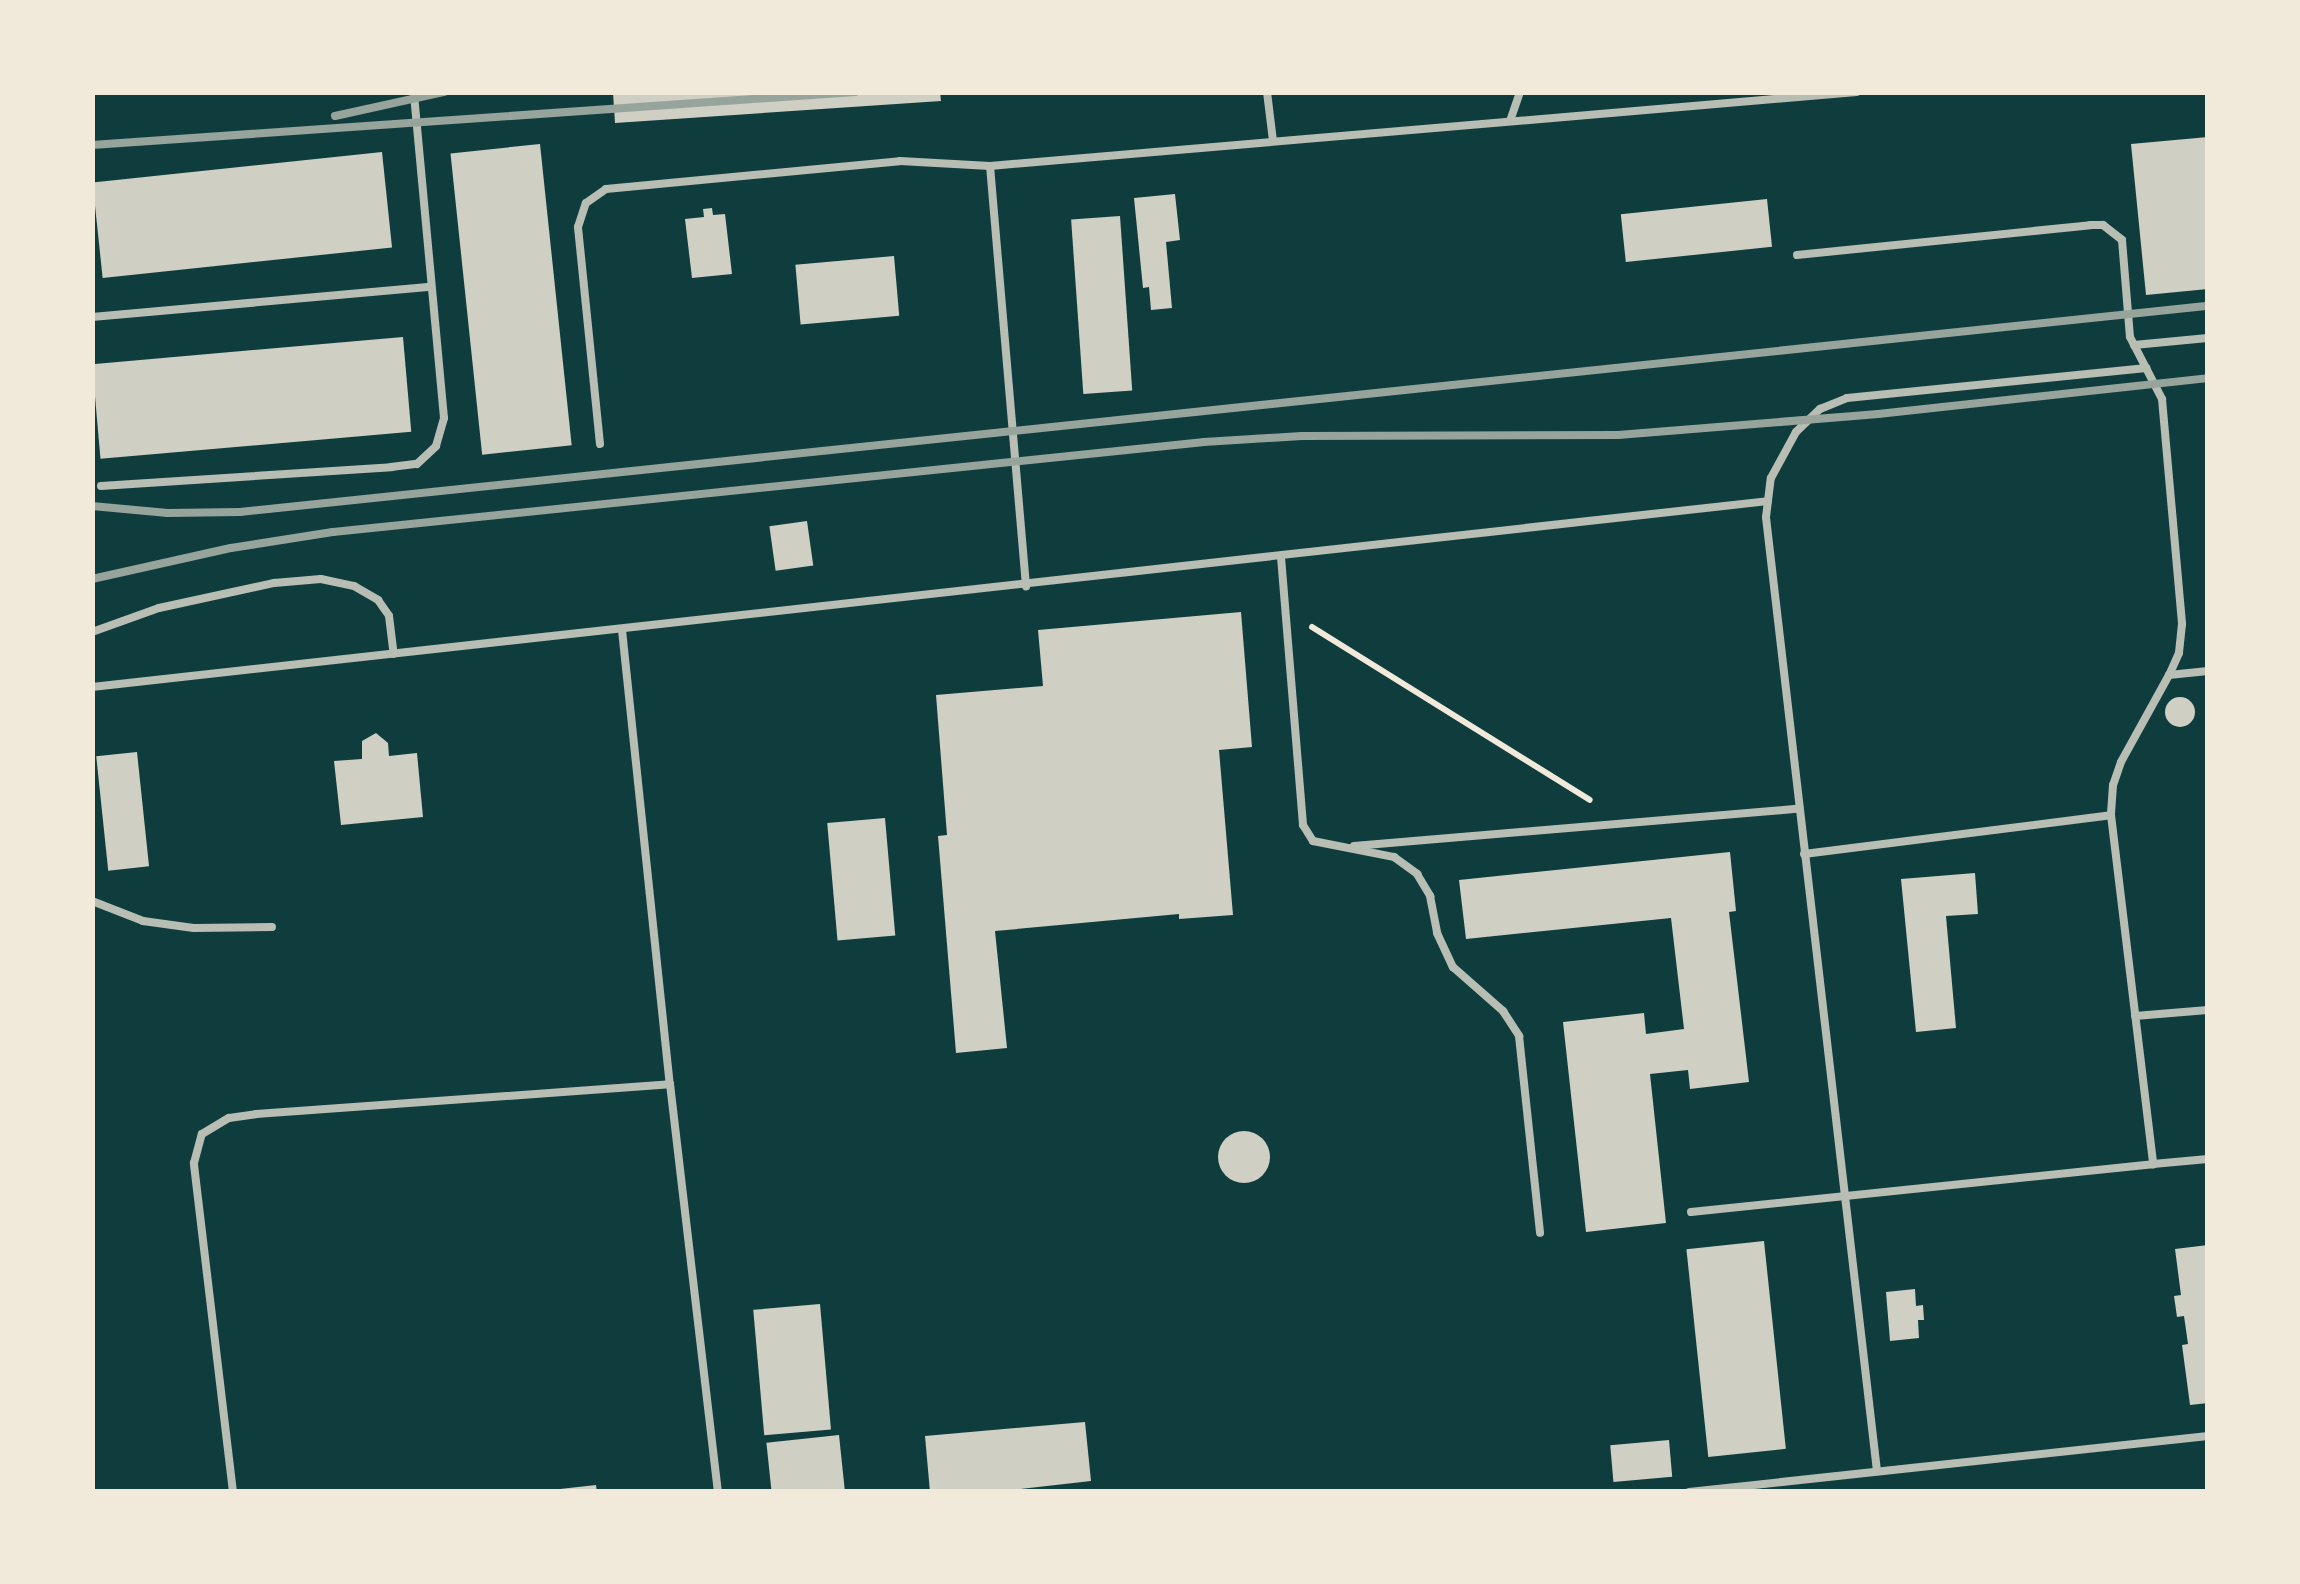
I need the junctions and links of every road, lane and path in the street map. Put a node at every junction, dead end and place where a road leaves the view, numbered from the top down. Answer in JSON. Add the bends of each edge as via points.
{"nodes":[{"id":1,"x":414,"y":92,"type":"edge"},
{"id":2,"x":1267,"y":92,"type":"edge"},
{"id":3,"x":1520,"y":92,"type":"edge"},
{"id":4,"x":1857,"y":92,"type":"edge"},
{"id":5,"x":1510,"y":121,"type":"junction"},
{"id":6,"x":1273,"y":141,"type":"junction"},
{"id":7,"x":990,"y":166,"type":"junction"},
{"id":8,"x":1797,"y":255,"type":"dead end"},
{"id":9,"x":431,"y":286,"type":"junction"},
{"id":10,"x":92,"y":317,"type":"edge"},
{"id":11,"x":2208,"y":338,"type":"edge"},
{"id":12,"x":2134,"y":345,"type":"junction"},
{"id":13,"x":2147,"y":368,"type":"junction"},
{"id":14,"x":600,"y":444,"type":"dead end"},
{"id":15,"x":101,"y":486,"type":"dead end"},
{"id":16,"x":1768,"y":501,"type":"junction"},
{"id":17,"x":1281,"y":557,"type":"junction"},
{"id":18,"x":1026,"y":586,"type":"junction"},
{"id":19,"x":1285,"y":610,"type":"junction"},
{"id":20,"x":622,"y":630,"type":"junction"},
{"id":21,"x":92,"y":632,"type":"edge"},
{"id":22,"x":394,"y":654,"type":"junction"},
{"id":23,"x":2208,"y":671,"type":"edge"},
{"id":24,"x":2169,"y":674,"type":"junction"},
{"id":25,"x":92,"y":687,"type":"edge"},
{"id":26,"x":1799,"y":808,"type":"junction"},
{"id":27,"x":2111,"y":816,"type":"junction"},
{"id":28,"x":1628,"y":823,"type":"junction"},
{"id":29,"x":1334,"y":848,"type":"junction"},
{"id":30,"x":1804,"y":854,"type":"junction"},
{"id":31,"x":92,"y":901,"type":"edge"},
{"id":32,"x":272,"y":927,"type":"dead end"},
{"id":33,"x":2208,"y":1010,"type":"edge"},
{"id":34,"x":2135,"y":1016,"type":"junction"},
{"id":35,"x":670,"y":1084,"type":"junction"},
{"id":36,"x":2208,"y":1159,"type":"edge"},
{"id":37,"x":2153,"y":1164,"type":"junction"},
{"id":38,"x":1843,"y":1196,"type":"junction"},
{"id":39,"x":1691,"y":1212,"type":"dead end"},
{"id":40,"x":1540,"y":1233,"type":"dead end"},
{"id":41,"x":2208,"y":1436,"type":"edge"},
{"id":42,"x":1877,"y":1472,"type":"junction"},
{"id":43,"x":233,"y":1492,"type":"edge"},
{"id":44,"x":718,"y":1492,"type":"edge"},
{"id":45,"x":1689,"y":1492,"type":"edge"}],
"edges":[{"from":1,"to":9,"type":"lane"},
{"from":2,"to":6,"type":"lane"},
{"from":3,"to":5,"type":"lane"},
{"from":4,"to":5,"type":"lane"},
{"from":5,"to":6,"type":"lane"},
{"from":6,"to":7,"type":"lane"},
{"from":7,"to":14,"type":"lane","via":[[900,161],[593,194],[578,227]]},
{"from":7,"to":18,"type":"lane"},
{"from":8,"to":12,"type":"lane","via":[[2103,225],[2115,231],[2126,251]]},
{"from":9,"to":10,"type":"lane"},
{"from":9,"to":15,"type":"lane","via":[[444,418],[436,446],[417,464]]},
{"from":11,"to":12,"type":"lane"},
{"from":12,"to":13,"type":"lane"},
{"from":13,"to":16,"type":"lane","via":[[1847,398],[1820,409],[1796,432],[1770,478]]},
{"from":13,"to":24,"type":"lane","via":[[2162,399],[2182,624]]},
{"from":16,"to":17,"type":"lane"},
{"from":16,"to":26,"type":"lane"},
{"from":17,"to":18,"type":"lane"},
{"from":17,"to":19,"type":"lane"},
{"from":18,"to":20,"type":"lane"},
{"from":19,"to":28,"type":"path"},
{"from":19,"to":29,"type":"lane","via":[[1303,825],[1313,841]]},
{"from":20,"to":22,"type":"lane"},
{"from":20,"to":35,"type":"lane"},
{"from":21,"to":22,"type":"lane","via":[[158,608],[322,579],[378,600],[389,616]]},
{"from":22,"to":25,"type":"lane"},
{"from":23,"to":24,"type":"lane"},
{"from":24,"to":27,"type":"lane","via":[[2121,762]]},
{"from":26,"to":28,"type":"lane"},
{"from":26,"to":30,"type":"lane"},
{"from":27,"to":30,"type":"lane"},
{"from":27,"to":34,"type":"lane"},
{"from":28,"to":29,"type":"lane"},
{"from":29,"to":40,"type":"lane","via":[[1394,857],[1417,874],[1453,967],[1503,1011],[1519,1036]]},
{"from":30,"to":38,"type":"lane"},
{"from":31,"to":32,"type":"lane","via":[[143,920],[194,928]]},
{"from":33,"to":34,"type":"lane"},
{"from":34,"to":37,"type":"lane"},
{"from":35,"to":43,"type":"lane","via":[[256,1114],[229,1118],[202,1134],[194,1164]]},
{"from":35,"to":44,"type":"lane"},
{"from":36,"to":37,"type":"lane"},
{"from":37,"to":38,"type":"lane"},
{"from":38,"to":39,"type":"lane"},
{"from":38,"to":42,"type":"lane"},
{"from":41,"to":42,"type":"lane"},
{"from":42,"to":45,"type":"lane"}]}
